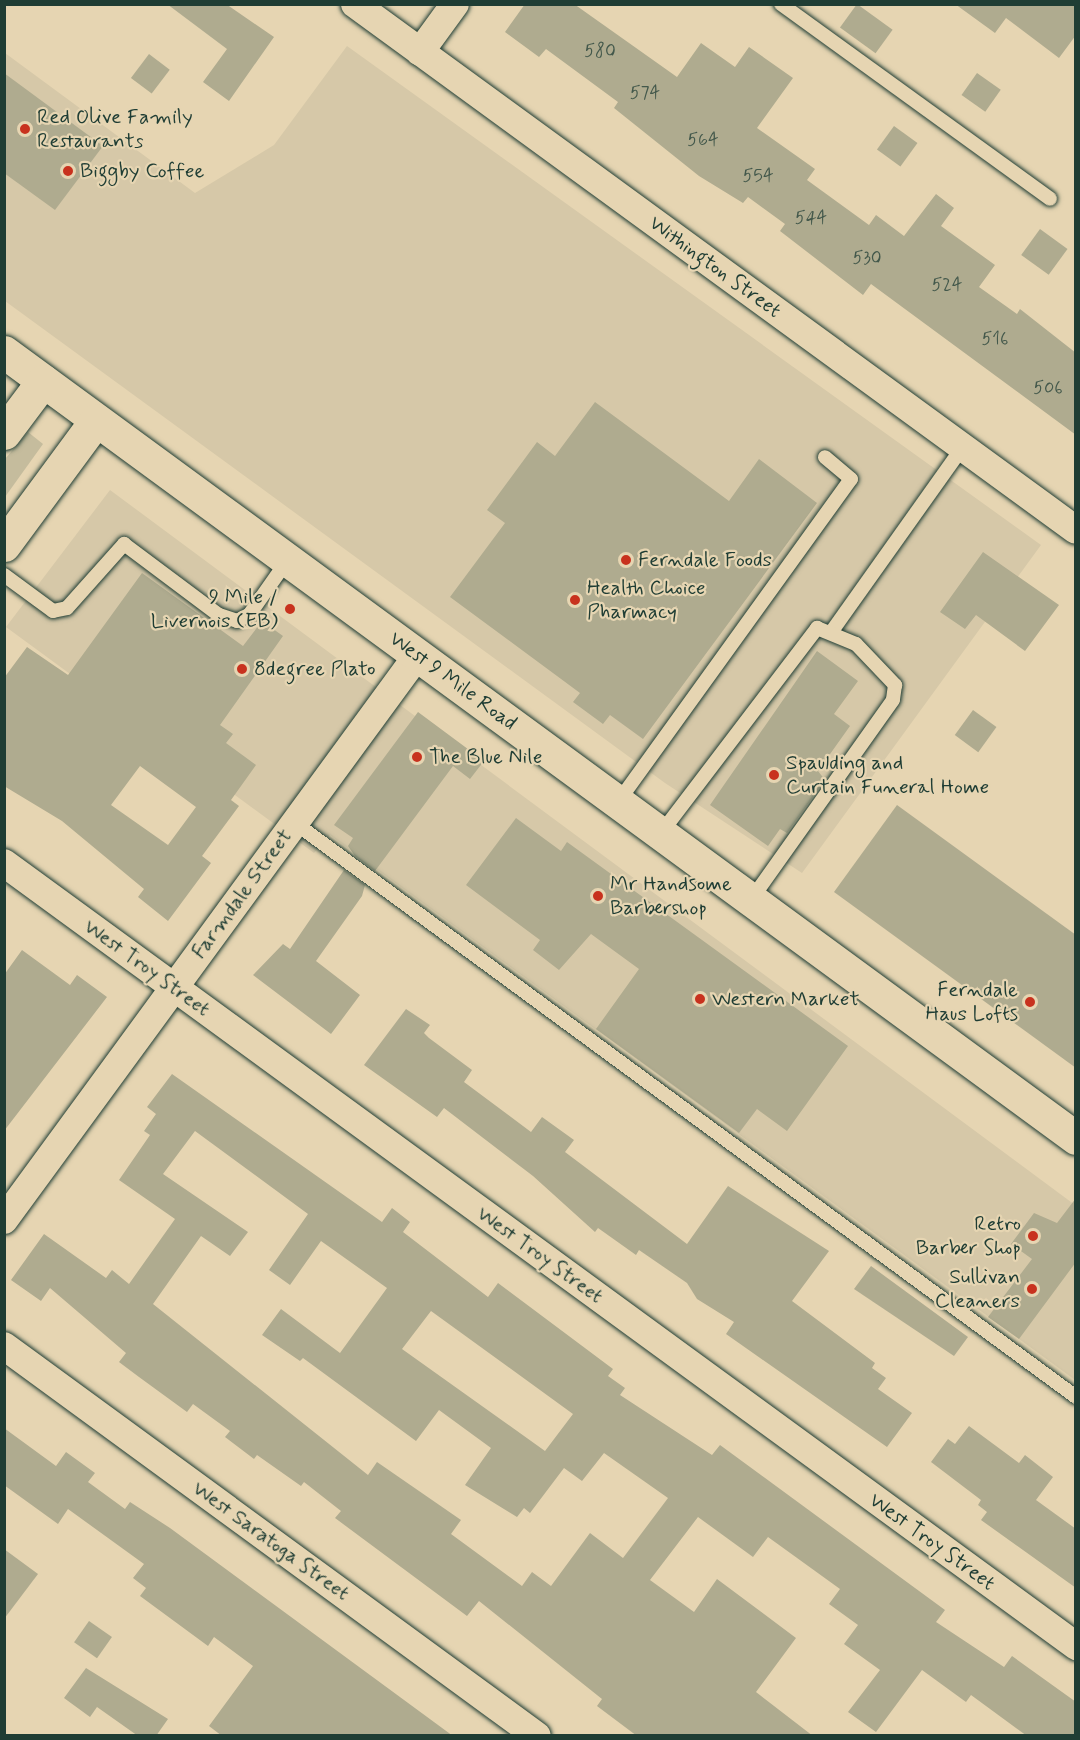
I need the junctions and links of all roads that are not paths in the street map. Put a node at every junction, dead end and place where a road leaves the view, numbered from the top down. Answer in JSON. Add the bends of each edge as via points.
{"nodes":[{"id":1,"x":355,"y":4,"type":"edge"},
{"id":2,"x":455,"y":4,"type":"edge"},
{"id":3,"x":781,"y":4,"type":"edge"},
{"id":4,"x":385,"y":13,"type":"edge"},
{"id":5,"x":420,"y":52,"type":"junction"},
{"id":6,"x":1050,"y":199,"type":"dead end"},
{"id":7,"x":4,"y":352,"type":"edge"},
{"id":8,"x":43,"y":381,"type":"junction"},
{"id":9,"x":96,"y":420,"type":"junction"},
{"id":10,"x":4,"y":433,"type":"edge"},
{"id":11,"x":963,"y":447,"type":"junction"},
{"id":12,"x":825,"y":457,"type":"dead end"},
{"id":13,"x":1076,"y":530,"type":"edge"},
{"id":14,"x":4,"y":545,"type":"edge"},
{"id":15,"x":287,"y":561,"type":"junction"},
{"id":16,"x":4,"y":575,"type":"edge"},
{"id":17,"x":832,"y":631,"type":"junction"},
{"id":18,"x":417,"y":656,"type":"junction"},
{"id":19,"x":618,"y":802,"type":"junction"},
{"id":20,"x":295,"y":823,"type":"junction"},
{"id":21,"x":661,"y":833,"type":"junction"},
{"id":22,"x":4,"y":863,"type":"edge"},
{"id":23,"x":751,"y":900,"type":"junction"},
{"id":24,"x":172,"y":987,"type":"junction"},
{"id":25,"x":1076,"y":1138,"type":"edge"},
{"id":26,"x":4,"y":1220,"type":"edge"},
{"id":27,"x":4,"y":1347,"type":"edge"},
{"id":28,"x":1076,"y":1398,"type":"edge"},
{"id":29,"x":1076,"y":1646,"type":"edge"},
{"id":30,"x":537,"y":1736,"type":"edge"}],
"edges":[{"from":1,"to":4,"type":"street","name":"Withington Street"},
{"from":2,"to":5,"type":"street"},
{"from":3,"to":6,"type":"lane"},
{"from":4,"to":5,"type":"street","name":"Withington Street"},
{"from":5,"to":11,"type":"street","name":"Withington Street"},
{"from":7,"to":8,"type":"main road","name":"West 9 Mile Road"},
{"from":8,"to":9,"type":"main road","name":"West 9 Mile Road"},
{"from":8,"to":10,"type":"main road"},
{"from":9,"to":14,"type":"main road"},
{"from":9,"to":15,"type":"main road","name":"West 9 Mile Road"},
{"from":11,"to":13,"type":"street","name":"Withington Street"},
{"from":11,"to":17,"type":"lane"},
{"from":12,"to":19,"type":"lane","via":[[850,479]]},
{"from":15,"to":16,"type":"lane","via":[[249,615],[237,621],[219,615],[124,544],[67,608],[53,611]]},
{"from":15,"to":18,"type":"main road","name":"West 9 Mile Road"},
{"from":17,"to":21,"type":"lane","via":[[817,628]]},
{"from":17,"to":23,"type":"lane","via":[[880,665],[895,686],[893,700]]},
{"from":18,"to":19,"type":"main road","name":"West 9 Mile Road"},
{"from":18,"to":20,"type":"street","name":"Farmdale Street"},
{"from":19,"to":21,"type":"main road","name":"West 9 Mile Road"},
{"from":20,"to":24,"type":"street","name":"Farmdale Street"},
{"from":20,"to":28,"type":"lane"},
{"from":21,"to":23,"type":"main road","name":"West 9 Mile Road"},
{"from":22,"to":24,"type":"street","name":"West Troy Street"},
{"from":23,"to":25,"type":"main road","name":"West 9 Mile Road"},
{"from":24,"to":26,"type":"street","name":"Farmdale Street"},
{"from":24,"to":29,"type":"street","name":"West Troy Street"},
{"from":27,"to":30,"type":"street","name":"West Saratoga Street"}]}
